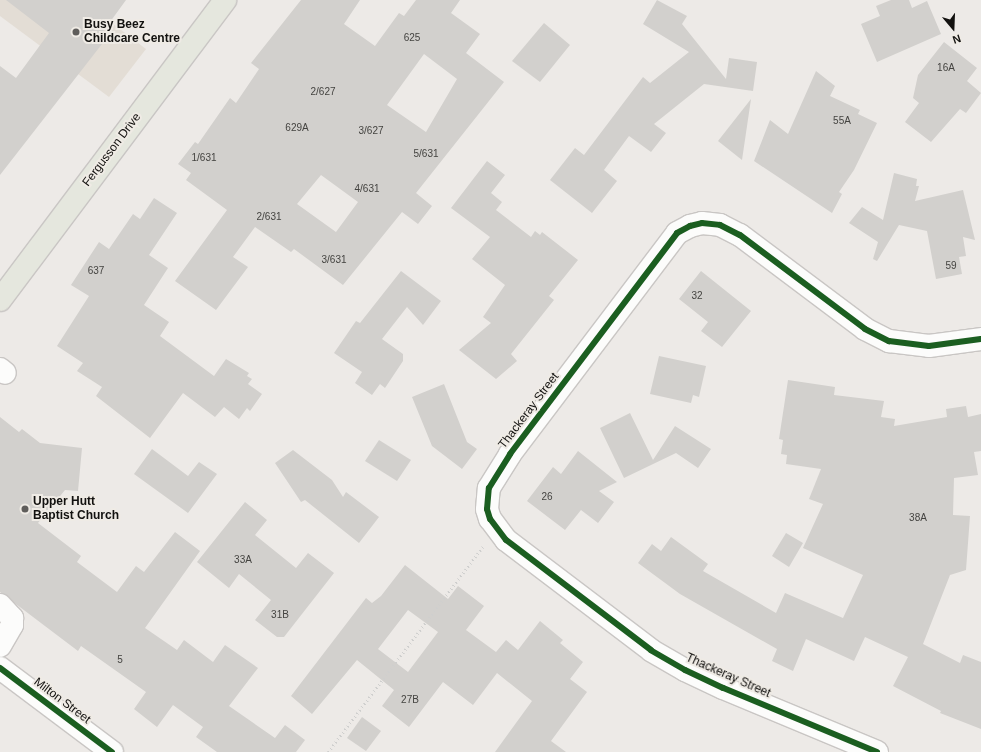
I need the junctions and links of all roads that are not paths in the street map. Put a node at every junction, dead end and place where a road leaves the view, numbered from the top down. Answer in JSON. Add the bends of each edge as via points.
{"nodes":[{"id":1,"x":225,"y":0,"type":"edge"},
{"id":2,"x":0,"y":300,"type":"edge"},
{"id":3,"x":981,"y":339,"type":"edge"},
{"id":4,"x":0,"y":605,"type":"edge"},
{"id":5,"x":0,"y":646,"type":"edge"},
{"id":6,"x":0,"y":668,"type":"edge"},
{"id":7,"x":112,"y":752,"type":"edge"},
{"id":8,"x":877,"y":752,"type":"edge"}],
"edges":[{"from":1,"to":2,"type":"main road","name":"Fergusson Drive"},
{"from":3,"to":8,"type":"street","name":"Thackeray Street","via":[[929,346],[889,341],[865,329],[740,235],[720,225],[702,223],[690,226],[677,233],[494,476],[489,488],[487,509],[496,528],[516,547],[651,650],[685,670]]},
{"from":4,"to":5,"type":"street","via":[[12,618],[12,626]]},
{"from":6,"to":7,"type":"street","name":"Milton Street"}]}
